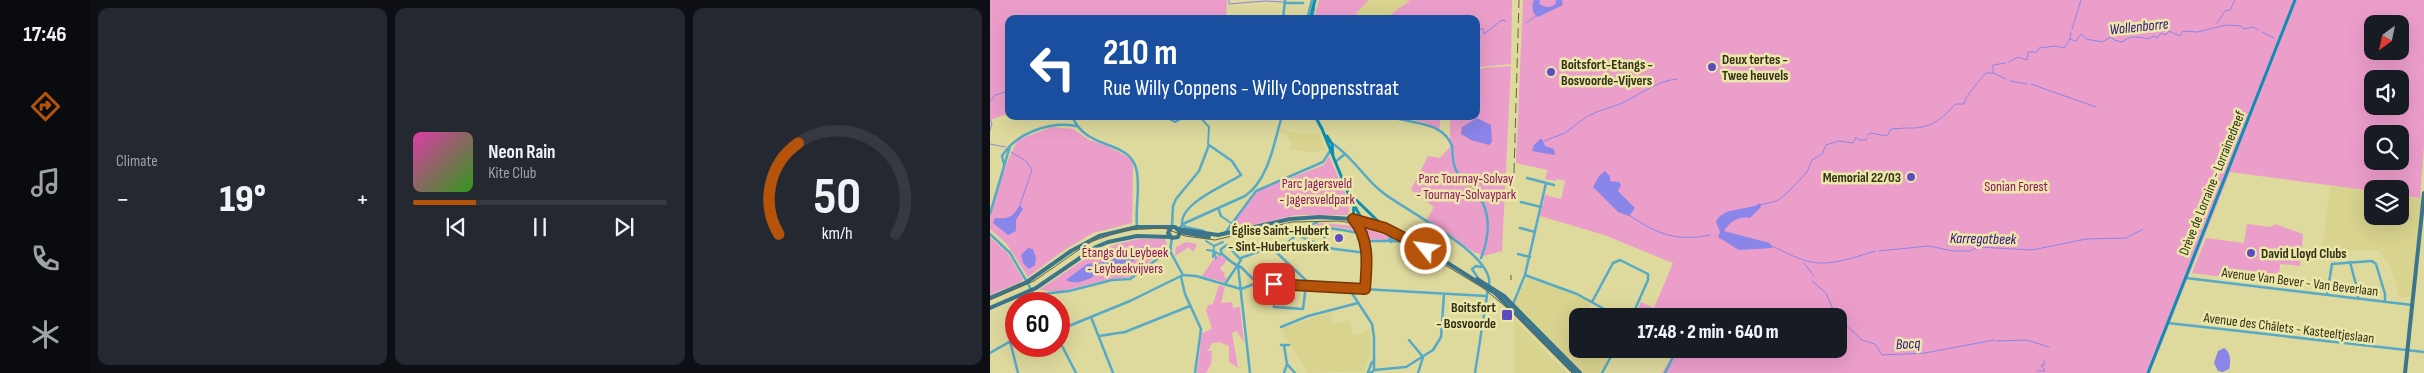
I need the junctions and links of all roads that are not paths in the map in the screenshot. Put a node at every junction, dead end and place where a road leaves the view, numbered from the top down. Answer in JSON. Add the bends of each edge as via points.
{"nodes":[{"id":1,"x":1313,"y":0,"type":"edge"},
{"id":2,"x":2295,"y":0,"type":"edge"},
{"id":3,"x":1285,"y":1,"type":"edge"},
{"id":4,"x":1303,"y":3,"type":"dead end"},
{"id":5,"x":1283,"y":15,"type":"edge"},
{"id":6,"x":1311,"y":15,"type":"edge"},
{"id":7,"x":1311,"y":15,"type":"edge"},
{"id":8,"x":1074,"y":120,"type":"edge"},
{"id":9,"x":1202,"y":120,"type":"edge"},
{"id":10,"x":1281,"y":120,"type":"edge"},
{"id":11,"x":1317,"y":120,"type":"edge"},
{"id":12,"x":1401,"y":120,"type":"edge"},
{"id":13,"x":1076,"y":126,"type":"junction"},
{"id":14,"x":1322,"y":129,"type":"junction"},
{"id":15,"x":1332,"y":143,"type":"junction"},
{"id":16,"x":1208,"y":144,"type":"junction"},
{"id":17,"x":1330,"y":151,"type":"junction"},
{"id":18,"x":1345,"y":154,"type":"junction"},
{"id":19,"x":1334,"y":160,"type":"junction"},
{"id":20,"x":1527,"y":178,"type":"dead end"},
{"id":21,"x":1464,"y":182,"type":"tunnel mouth"},
{"id":22,"x":1258,"y":183,"type":"junction"},
{"id":23,"x":1546,"y":183,"type":"junction"},
{"id":24,"x":1554,"y":185,"type":"dead end"},
{"id":25,"x":1262,"y":188,"type":"junction"},
{"id":26,"x":1474,"y":191,"type":"tunnel mouth"},
{"id":27,"x":1349,"y":193,"type":"junction"},
{"id":28,"x":2424,"y":193,"type":"edge"},
{"id":29,"x":1245,"y":196,"type":"junction"},
{"id":30,"x":1248,"y":199,"type":"junction"},
{"id":31,"x":1521,"y":202,"type":"dead end"},
{"id":32,"x":1353,"y":204,"type":"junction"},
{"id":33,"x":1541,"y":207,"type":"junction"},
{"id":34,"x":1218,"y":208,"type":"junction"},
{"id":35,"x":990,"y":214,"type":"edge"},
{"id":36,"x":1221,"y":216,"type":"joint"},
{"id":37,"x":1353,"y":219,"type":"junction"},
{"id":38,"x":1363,"y":221,"type":"junction"},
{"id":39,"x":1231,"y":222,"type":"dead end"},
{"id":40,"x":1318,"y":222,"type":"dead end"},
{"id":41,"x":1182,"y":224,"type":"junction"},
{"id":42,"x":1137,"y":227,"type":"junction"},
{"id":43,"x":1171,"y":228,"type":"junction"},
{"id":44,"x":1385,"y":228,"type":"junction"},
{"id":45,"x":1520,"y":228,"type":"dead end"},
{"id":46,"x":1326,"y":229,"type":"junction"},
{"id":47,"x":1179,"y":230,"type":"junction"},
{"id":48,"x":1236,"y":232,"type":"junction"},
{"id":49,"x":1535,"y":232,"type":"junction"},
{"id":50,"x":990,"y":234,"type":"edge"},
{"id":51,"x":1224,"y":234,"type":"junction"},
{"id":52,"x":1298,"y":234,"type":"junction"},
{"id":53,"x":1363,"y":234,"type":"junction"},
{"id":54,"x":1209,"y":235,"type":"junction"},
{"id":55,"x":1302,"y":237,"type":"junction"},
{"id":56,"x":1172,"y":238,"type":"junction"},
{"id":57,"x":1206,"y":241,"type":"dead end"},
{"id":58,"x":1365,"y":241,"type":"junction"},
{"id":59,"x":1223,"y":242,"type":"dead end"},
{"id":60,"x":1416,"y":243,"type":"junction"},
{"id":61,"x":1214,"y":246,"type":"junction"},
{"id":62,"x":1323,"y":246,"type":"junction"},
{"id":63,"x":1170,"y":249,"type":"junction"},
{"id":64,"x":1207,"y":250,"type":"dead end"},
{"id":65,"x":1263,"y":250,"type":"dead end"},
{"id":66,"x":1214,"y":251,"type":"junction"},
{"id":67,"x":1366,"y":253,"type":"junction"},
{"id":68,"x":1518,"y":254,"type":"dead end"},
{"id":69,"x":1220,"y":255,"type":"dead end"},
{"id":70,"x":1530,"y":256,"type":"junction"},
{"id":71,"x":1214,"y":257,"type":"dead end"},
{"id":72,"x":1240,"y":257,"type":"junction"},
{"id":73,"x":1480,"y":259,"type":"junction"},
{"id":74,"x":2350,"y":262,"type":"junction"},
{"id":75,"x":1238,"y":266,"type":"junction"},
{"id":76,"x":1478,"y":266,"type":"junction"},
{"id":77,"x":1483,"y":269,"type":"junction"},
{"id":78,"x":1466,"y":274,"type":"junction"},
{"id":79,"x":1525,"y":275,"type":"junction"},
{"id":80,"x":1182,"y":276,"type":"junction"},
{"id":81,"x":2186,"y":278,"type":"junction"},
{"id":82,"x":1027,"y":282,"type":"junction"},
{"id":83,"x":1484,"y":282,"type":"junction"},
{"id":84,"x":1257,"y":283,"type":"junction"},
{"id":85,"x":1225,"y":284,"type":"junction"},
{"id":86,"x":1274,"y":284,"type":"junction"},
{"id":87,"x":1306,"y":285,"type":"junction"},
{"id":88,"x":1311,"y":285,"type":"junction"},
{"id":89,"x":1489,"y":287,"type":"junction"},
{"id":90,"x":1348,"y":288,"type":"junction"},
{"id":91,"x":1241,"y":289,"type":"junction"},
{"id":92,"x":1365,"y":289,"type":"junction"},
{"id":93,"x":1032,"y":290,"type":"junction"},
{"id":94,"x":1060,"y":292,"type":"edge"},
{"id":95,"x":1444,"y":294,"type":"junction"},
{"id":96,"x":2327,"y":295,"type":"junction"},
{"id":97,"x":1486,"y":296,"type":"junction"},
{"id":98,"x":990,"y":298,"type":"edge"},
{"id":99,"x":2358,"y":299,"type":"junction"},
{"id":100,"x":1592,"y":302,"type":"junction"},
{"id":101,"x":2385,"y":302,"type":"junction"},
{"id":102,"x":1358,"y":303,"type":"junction"},
{"id":103,"x":1512,"y":304,"type":"junction"},
{"id":104,"x":2412,"y":305,"type":"junction"},
{"id":105,"x":1190,"y":306,"type":"junction"},
{"id":106,"x":990,"y":308,"type":"edge"},
{"id":107,"x":1603,"y":308,"type":"edge"},
{"id":108,"x":1636,"y":308,"type":"edge"},
{"id":109,"x":1091,"y":317,"type":"junction"},
{"id":110,"x":2168,"y":323,"type":"junction"},
{"id":111,"x":1070,"y":326,"type":"edge"},
{"id":112,"x":1281,"y":327,"type":"dead end"},
{"id":113,"x":1099,"y":336,"type":"junction"},
{"id":114,"x":1409,"y":340,"type":"dead end"},
{"id":115,"x":1005,"y":345,"type":"edge"},
{"id":116,"x":1289,"y":345,"type":"dead end"},
{"id":117,"x":2407,"y":351,"type":"junction"},
{"id":118,"x":2424,"y":352,"type":"edge"},
{"id":119,"x":990,"y":353,"type":"edge"},
{"id":120,"x":1014,"y":357,"type":"edge"},
{"id":121,"x":1068,"y":357,"type":"edge"},
{"id":122,"x":1423,"y":357,"type":"junction"},
{"id":123,"x":1610,"y":358,"type":"edge"},
{"id":124,"x":1673,"y":358,"type":"edge"},
{"id":125,"x":1287,"y":364,"type":"junction"},
{"id":126,"x":1400,"y":369,"type":"junction"},
{"id":127,"x":1372,"y":370,"type":"edge"},
{"id":128,"x":1368,"y":372,"type":"edge"},
{"id":129,"x":1018,"y":373,"type":"edge"},
{"id":130,"x":1076,"y":373,"type":"edge"},
{"id":131,"x":1113,"y":373,"type":"edge"},
{"id":132,"x":1195,"y":373,"type":"edge"},
{"id":133,"x":1250,"y":373,"type":"edge"},
{"id":134,"x":1284,"y":373,"type":"edge"},
{"id":135,"x":1295,"y":373,"type":"edge"},
{"id":136,"x":1402,"y":373,"type":"edge"},
{"id":137,"x":1418,"y":373,"type":"edge"},
{"id":138,"x":1475,"y":373,"type":"edge"},
{"id":139,"x":1575,"y":373,"type":"edge"},
{"id":140,"x":1580,"y":373,"type":"edge"},
{"id":141,"x":1602,"y":373,"type":"edge"},
{"id":142,"x":1665,"y":373,"type":"edge"},
{"id":143,"x":2148,"y":373,"type":"edge"},
{"id":144,"x":2405,"y":373,"type":"edge"}],
"edges":[{"from":1,"to":6,"type":"main road"},
{"from":1,"to":7,"type":"street"},
{"from":2,"to":81,"type":"main road","name":"Drève de Lorraine - Lorrainedreef"},
{"from":3,"to":4,"type":"street"},
{"from":3,"to":5,"type":"street"},
{"from":8,"to":13,"type":"street"},
{"from":9,"to":16,"type":"street","via":[[1208,127]]},
{"from":10,"to":22,"type":"street"},
{"from":11,"to":14,"type":"main road"},
{"from":12,"to":21,"type":"street","via":[[1424,123],[1437,130],[1451,145],[1454,165]]},
{"from":13,"to":35,"type":"street","via":[[1049,126],[1018,138],[1010,146]]},
{"from":13,"to":42,"type":"street","via":[[1094,140],[1124,152],[1134,162],[1138,175]]},
{"from":14,"to":15,"type":"main road"},
{"from":14,"to":17,"type":"main road"},
{"from":15,"to":18,"type":"street"},
{"from":15,"to":19,"type":"main road"},
{"from":16,"to":41,"type":"street","via":[[1232,161],[1241,175],[1196,202],[1182,219]]},
{"from":16,"to":43,"type":"street","via":[[1199,171],[1176,199]]},
{"from":17,"to":19,"type":"main road"},
{"from":17,"to":25,"type":"street","via":[[1319,164]]},
{"from":18,"to":19,"type":"street"},
{"from":18,"to":73,"type":"street","via":[[1384,193]]},
{"from":19,"to":27,"type":"main road"},
{"from":20,"to":23,"type":"street"},
{"from":22,"to":25,"type":"street"},
{"from":22,"to":29,"type":"street"},
{"from":23,"to":24,"type":"street"},
{"from":23,"to":33,"type":"street"},
{"from":25,"to":30,"type":"street"},
{"from":26,"to":73,"type":"street","via":[[1483,202],[1488,217]]},
{"from":27,"to":32,"type":"main road"},
{"from":27,"to":44,"type":"main road"},
{"from":28,"to":104,"type":"main road"},
{"from":29,"to":30,"type":"street"},
{"from":29,"to":34,"type":"street"},
{"from":30,"to":51,"type":"street"},
{"from":31,"to":33,"type":"street"},
{"from":32,"to":37,"type":"main road"},
{"from":32,"to":38,"type":"main road"},
{"from":33,"to":49,"type":"street"},
{"from":34,"to":36,"type":"street"},
{"from":34,"to":41,"type":"street"},
{"from":36,"to":39,"type":"street"},
{"from":37,"to":38,"type":"main road"},
{"from":37,"to":48,"type":"main road","via":[[1303,217]]},
{"from":37,"to":53,"type":"street"},
{"from":38,"to":44,"type":"main road"},
{"from":40,"to":52,"type":"street"},
{"from":41,"to":47,"type":"street"},
{"from":41,"to":54,"type":"street"},
{"from":42,"to":43,"type":"main road"},
{"from":42,"to":82,"type":"main road","via":[[1088,241]]},
{"from":43,"to":47,"type":"main road"},
{"from":43,"to":56,"type":"main road","via":[[1168,232]]},
{"from":44,"to":60,"type":"main road"},
{"from":45,"to":49,"type":"street"},
{"from":46,"to":53,"type":"street"},
{"from":46,"to":55,"type":"street","via":[[1309,231]]},
{"from":46,"to":62,"type":"street"},
{"from":47,"to":48,"type":"main road","via":[[1214,237]]},
{"from":47,"to":54,"type":"main road"},
{"from":47,"to":56,"type":"main road","via":[[1178,237]]},
{"from":48,"to":51,"type":"main road"},
{"from":49,"to":70,"type":"street"},
{"from":50,"to":82,"type":"street","via":[[1010,253]]},
{"from":51,"to":54,"type":"main road"},
{"from":52,"to":55,"type":"street"},
{"from":52,"to":88,"type":"street","via":[[1276,252]]},
{"from":53,"to":58,"type":"street"},
{"from":55,"to":62,"type":"street"},
{"from":56,"to":63,"type":"street"},
{"from":56,"to":93,"type":"main road","via":[[1144,236],[1108,242]]},
{"from":57,"to":61,"type":"street"},
{"from":58,"to":60,"type":"street"},
{"from":58,"to":67,"type":"street"},
{"from":59,"to":61,"type":"street"},
{"from":60,"to":78,"type":"main road"},
{"from":61,"to":66,"type":"street"},
{"from":62,"to":67,"type":"street"},
{"from":63,"to":80,"type":"street"},
{"from":63,"to":94,"type":"street","via":[[1130,279]]},
{"from":64,"to":66,"type":"street"},
{"from":65,"to":72,"type":"street"},
{"from":66,"to":69,"type":"street"},
{"from":66,"to":71,"type":"street"},
{"from":67,"to":92,"type":"street"},
{"from":68,"to":70,"type":"street"},
{"from":70,"to":79,"type":"street"},
{"from":72,"to":75,"type":"street"},
{"from":72,"to":75,"type":"street","via":[[1228,245],[1221,250],[1230,262]]},
{"from":73,"to":76,"type":"street"},
{"from":73,"to":77,"type":"street"},
{"from":74,"to":96,"type":"street","via":[[2332,264]]},
{"from":74,"to":99,"type":"street"},
{"from":74,"to":101,"type":"street","via":[[2372,261],[2376,264]]},
{"from":75,"to":84,"type":"street"},
{"from":75,"to":85,"type":"street"},
{"from":75,"to":91,"type":"street"},
{"from":76,"to":77,"type":"street"},
{"from":76,"to":83,"type":"street","via":[[1473,268],[1473,272]]},
{"from":77,"to":89,"type":"street","via":[[1490,280]]},
{"from":78,"to":83,"type":"main road"},
{"from":78,"to":89,"type":"main road"},
{"from":79,"to":100,"type":"street","via":[[1562,287]]},
{"from":79,"to":103,"type":"street"},
{"from":80,"to":85,"type":"street"},
{"from":80,"to":105,"type":"street"},
{"from":80,"to":109,"type":"street"},
{"from":81,"to":96,"type":"street","name":"Avenue Van Bever - Van Beverlaan"},
{"from":81,"to":110,"type":"main road","name":"Drève de Lorraine - Lorrainedreef"},
{"from":82,"to":93,"type":"street"},
{"from":82,"to":98,"type":"main road"},
{"from":83,"to":89,"type":"main road"},
{"from":84,"to":86,"type":"street"},
{"from":84,"to":91,"type":"street"},
{"from":85,"to":91,"type":"street"},
{"from":86,"to":87,"type":"street"},
{"from":86,"to":87,"type":"street","via":[[1274,307],[1303,309]]},
{"from":87,"to":88,"type":"street"},
{"from":88,"to":90,"type":"street"},
{"from":89,"to":97,"type":"street"},
{"from":89,"to":103,"type":"main road"},
{"from":89,"to":139,"type":"main road"},
{"from":90,"to":92,"type":"street"},
{"from":90,"to":102,"type":"street"},
{"from":91,"to":133,"type":"street"},
{"from":92,"to":95,"type":"street"},
{"from":93,"to":106,"type":"main road"},
{"from":95,"to":97,"type":"street"},
{"from":95,"to":122,"type":"street","via":[[1441,337]]},
{"from":96,"to":99,"type":"street","name":"Avenue Van Bever - Van Beverlaan"},
{"from":97,"to":138,"type":"street"},
{"from":99,"to":101,"type":"street","name":"Avenue Van Bever - Van Beverlaan"},
{"from":100,"to":107,"type":"street"},
{"from":100,"to":108,"type":"street","via":[[1613,263],[1620,260],[1648,274]]},
{"from":101,"to":104,"type":"street","name":"Avenue Van Bever - Van Beverlaan"},
{"from":102,"to":112,"type":"street"},
{"from":102,"to":127,"type":"street","via":[[1374,330]]},
{"from":103,"to":140,"type":"main road"},
{"from":104,"to":117,"type":"main road"},
{"from":105,"to":113,"type":"street","via":[[1126,332]]},
{"from":105,"to":132,"type":"street","via":[[1201,329]]},
{"from":109,"to":111,"type":"street"},
{"from":109,"to":113,"type":"street"},
{"from":110,"to":117,"type":"street","name":"Avenue des Châlets - Kasteeltjeslaan"},
{"from":110,"to":143,"type":"main road","name":"Drève de Lorraine - Lorrainedreef"},
{"from":113,"to":131,"type":"street"},
{"from":114,"to":122,"type":"street"},
{"from":115,"to":119,"type":"street"},
{"from":116,"to":125,"type":"street","via":[[1283,345]]},
{"from":117,"to":118,"type":"street","name":"Avenue des Châlets - Kasteeltjeslaan"},
{"from":117,"to":144,"type":"main road"},
{"from":120,"to":129,"type":"street"},
{"from":121,"to":130,"type":"street"},
{"from":122,"to":126,"type":"street"},
{"from":122,"to":137,"type":"street"},
{"from":123,"to":141,"type":"street"},
{"from":124,"to":142,"type":"street"},
{"from":125,"to":134,"type":"street"},
{"from":125,"to":135,"type":"street"},
{"from":126,"to":127,"type":"street"},
{"from":126,"to":136,"type":"street"},
{"from":127,"to":128,"type":"street"}]}
